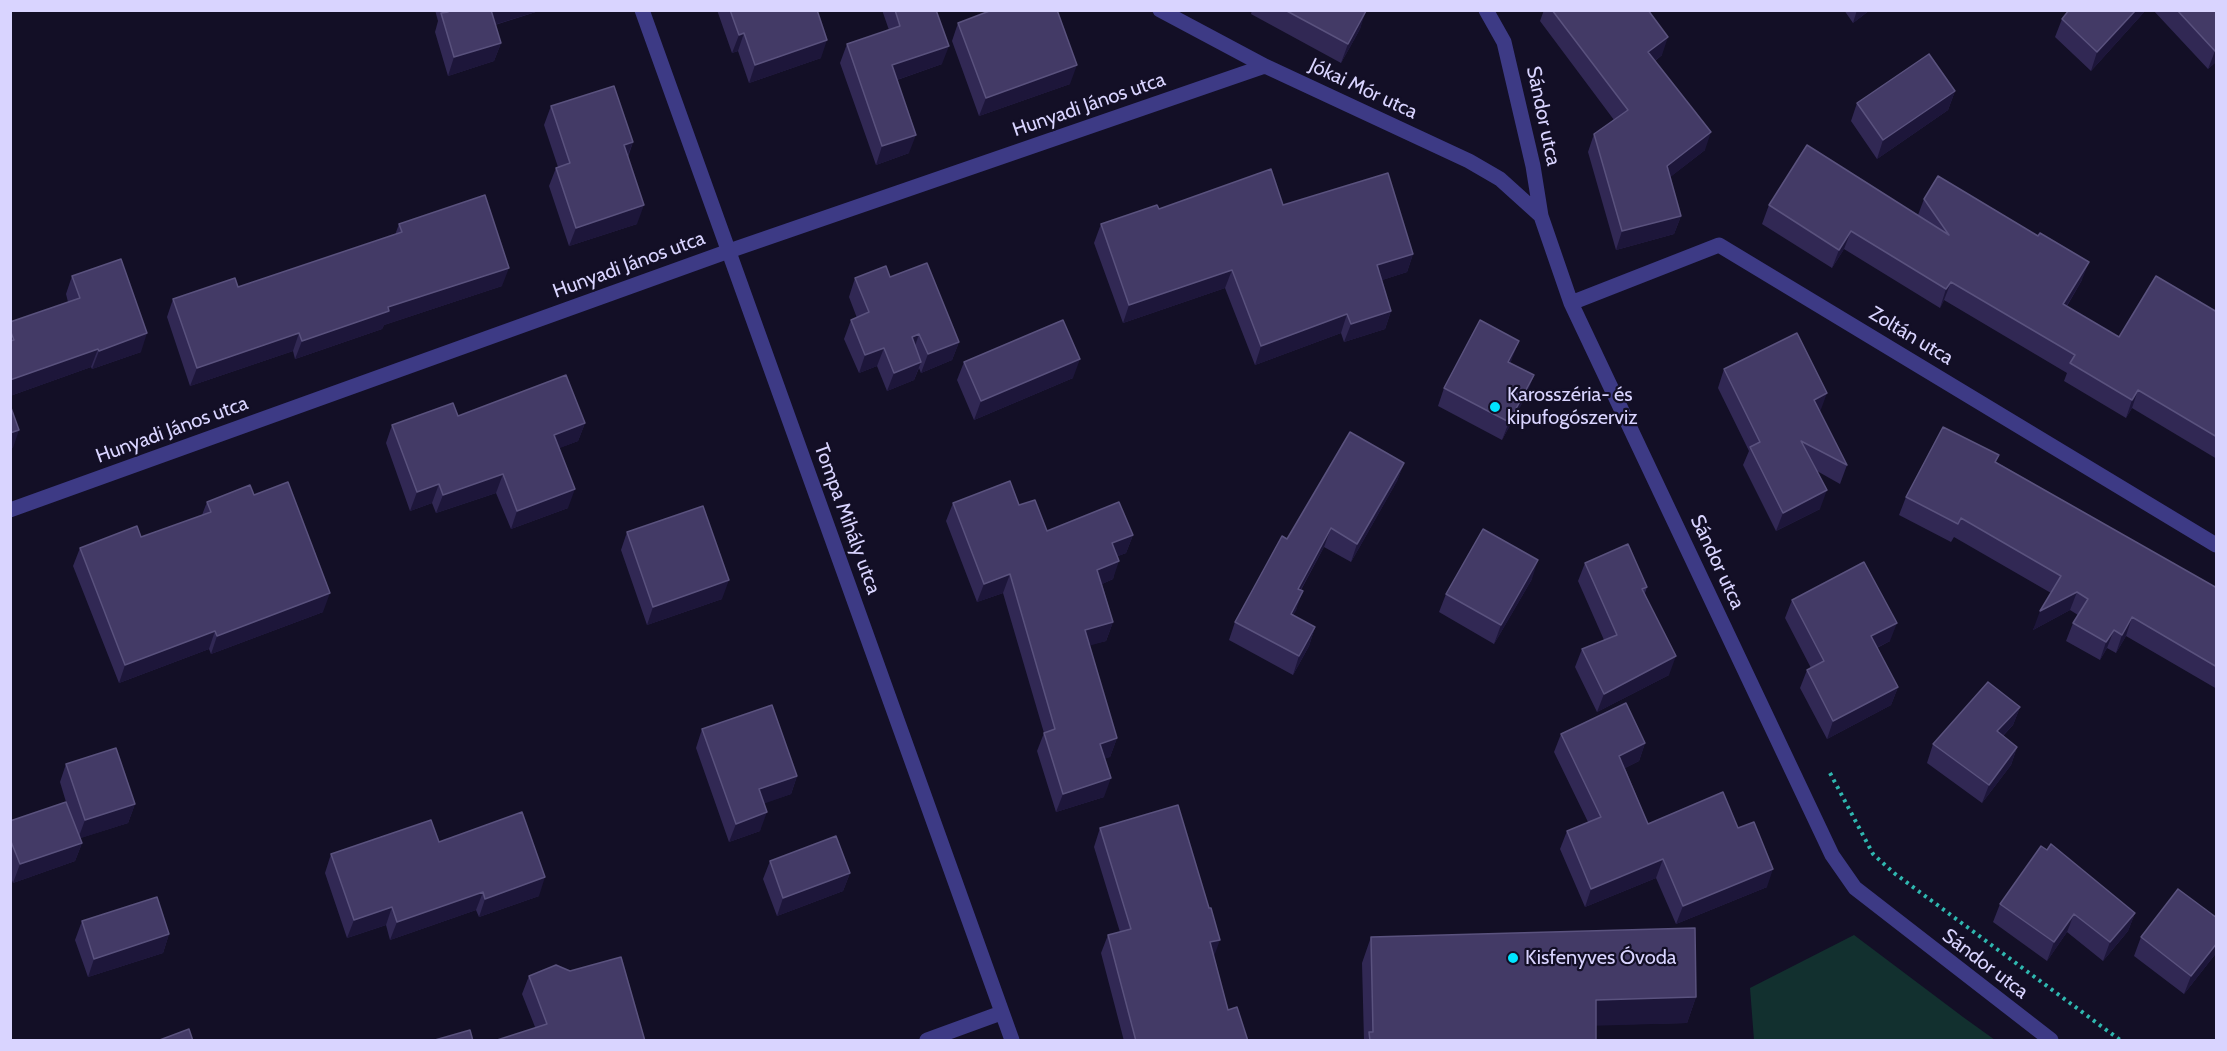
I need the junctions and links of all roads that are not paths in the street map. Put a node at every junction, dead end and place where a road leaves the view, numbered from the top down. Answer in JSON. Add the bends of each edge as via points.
{"nodes":[{"id":1,"x":642,"y":10,"type":"edge"},
{"id":2,"x":1160,"y":10,"type":"edge"},
{"id":3,"x":1486,"y":10,"type":"edge"},
{"id":4,"x":1265,"y":66,"type":"junction"},
{"id":5,"x":1541,"y":216,"type":"junction"},
{"id":6,"x":729,"y":251,"type":"junction"},
{"id":7,"x":1571,"y":303,"type":"junction"},
{"id":8,"x":10,"y":510,"type":"edge"},
{"id":9,"x":2217,"y":545,"type":"edge"},
{"id":10,"x":1001,"y":1013,"type":"junction"},
{"id":11,"x":927,"y":1041,"type":"edge"},
{"id":12,"x":1012,"y":1041,"type":"edge"},
{"id":13,"x":2051,"y":1041,"type":"edge"}],
"edges":[{"from":1,"to":6,"type":"street","name":"Tompa Mihály utca"},
{"from":2,"to":4,"type":"street","name":"Jókai Mór utca"},
{"from":3,"to":5,"type":"street","name":"Sándor utca","via":[[1504,42]]},
{"from":4,"to":5,"type":"street","name":"Jókai Mór utca","via":[[1469,161],[1500,179]]},
{"from":4,"to":6,"type":"street","name":"Hunyadi János utca"},
{"from":5,"to":7,"type":"street","name":"Sándor utca"},
{"from":6,"to":8,"type":"street","name":"Hunyadi János utca"},
{"from":6,"to":10,"type":"street","name":"Tompa Mihály utca"},
{"from":7,"to":9,"type":"street","name":"Zoltán utca","via":[[1719,245]]},
{"from":7,"to":13,"type":"street","name":"Sándor utca","via":[[1832,855],[1855,888]]},
{"from":10,"to":11,"type":"street"},
{"from":10,"to":12,"type":"street","name":"Tompa Mihály utca"}]}
